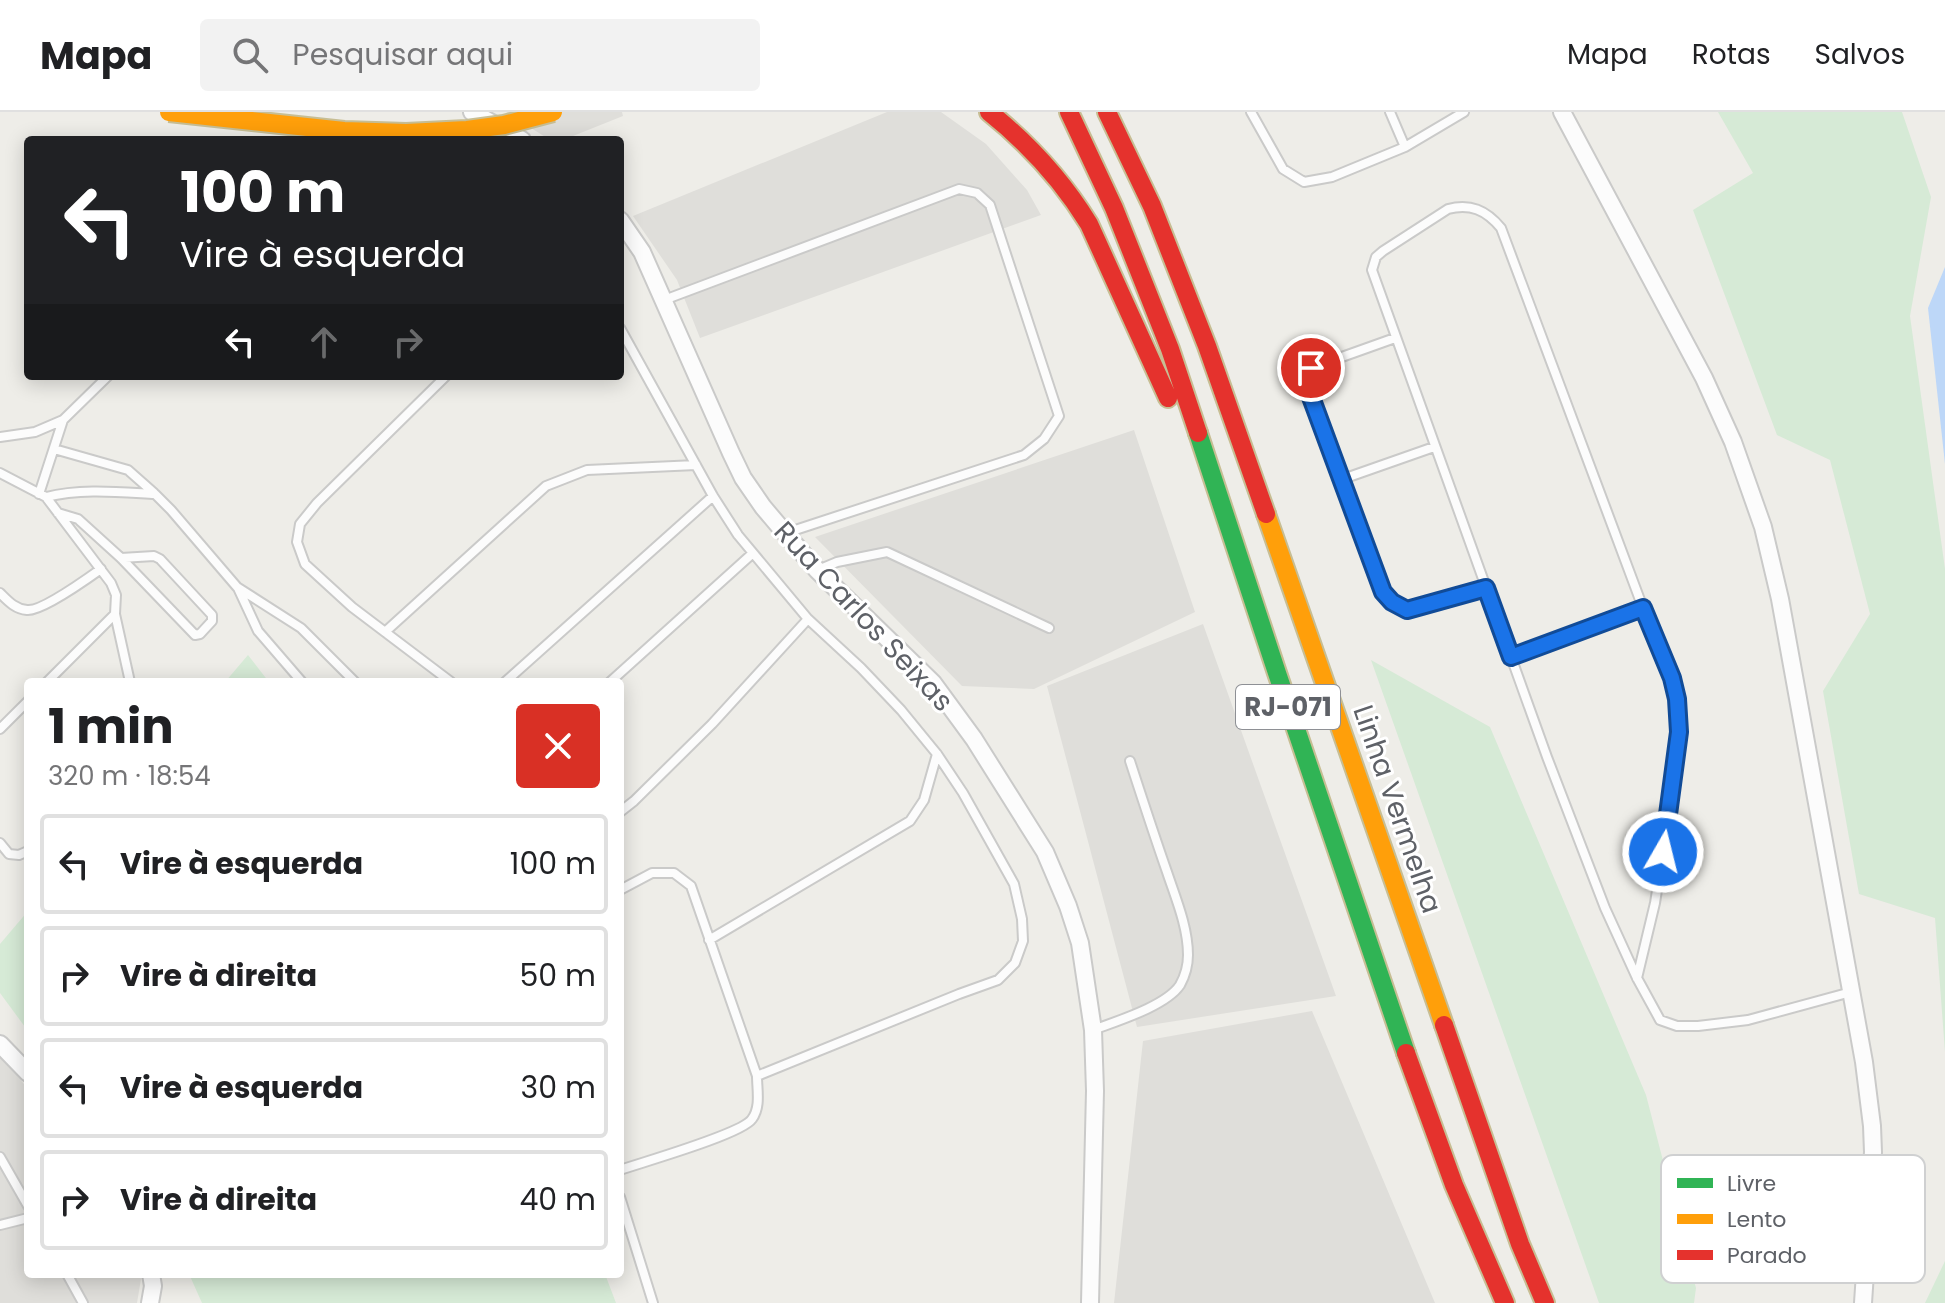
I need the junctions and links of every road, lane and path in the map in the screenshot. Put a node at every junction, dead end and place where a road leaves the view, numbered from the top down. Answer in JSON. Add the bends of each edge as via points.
{"nodes":[{"id":1,"x":169,"y":112,"type":"edge"},
{"id":2,"x":472,"y":112,"type":"edge"},
{"id":3,"x":553,"y":112,"type":"edge"},
{"id":4,"x":989,"y":112,"type":"edge"},
{"id":5,"x":1069,"y":112,"type":"edge"},
{"id":6,"x":1107,"y":112,"type":"edge"},
{"id":7,"x":1251,"y":112,"type":"edge"},
{"id":8,"x":1390,"y":112,"type":"edge"},
{"id":9,"x":1464,"y":112,"type":"edge"},
{"id":10,"x":1562,"y":112,"type":"edge"},
{"id":11,"x":515,"y":136,"type":"edge"},
{"id":12,"x":1405,"y":147,"type":"junction"},
{"id":13,"x":624,"y":226,"type":"edge"},
{"id":14,"x":664,"y":300,"type":"junction"},
{"id":15,"x":624,"y":335,"type":"edge"},
{"id":16,"x":1395,"y":338,"type":"junction"},
{"id":17,"x":104,"y":380,"type":"edge"},
{"id":18,"x":442,"y":380,"type":"edge"},
{"id":19,"x":63,"y":420,"type":"junction"},
{"id":20,"x":0,"y":437,"type":"edge"},
{"id":21,"x":1434,"y":447,"type":"junction"},
{"id":22,"x":54,"y":449,"type":"junction"},
{"id":23,"x":696,"y":465,"type":"junction"},
{"id":24,"x":0,"y":473,"type":"edge"},
{"id":25,"x":1340,"y":480,"type":"junction"},
{"id":26,"x":155,"y":494,"type":"junction"},
{"id":27,"x":42,"y":496,"type":"junction"},
{"id":28,"x":713,"y":496,"type":"junction"},
{"id":29,"x":58,"y":513,"type":"junction"},
{"id":30,"x":785,"y":533,"type":"junction"},
{"id":31,"x":1236,"y":549,"type":"junction"},
{"id":32,"x":753,"y":553,"type":"junction"},
{"id":33,"x":121,"y":558,"type":"junction"},
{"id":34,"x":101,"y":569,"type":"junction"},
{"id":35,"x":817,"y":570,"type":"junction"},
{"id":36,"x":237,"y":587,"type":"junction"},
{"id":37,"x":1486,"y":588,"type":"junction"},
{"id":38,"x":0,"y":593,"type":"edge"},
{"id":39,"x":1643,"y":608,"type":"junction"},
{"id":40,"x":115,"y":614,"type":"junction"},
{"id":41,"x":808,"y":619,"type":"junction"},
{"id":42,"x":1049,"y":628,"type":"dead end"},
{"id":43,"x":385,"y":632,"type":"junction"},
{"id":44,"x":1511,"y":657,"type":"junction"},
{"id":45,"x":51,"y":678,"type":"edge"},
{"id":46,"x":129,"y":678,"type":"edge"},
{"id":47,"x":299,"y":678,"type":"edge"},
{"id":48,"x":351,"y":678,"type":"edge"},
{"id":49,"x":446,"y":678,"type":"edge"},
{"id":50,"x":509,"y":678,"type":"edge"},
{"id":51,"x":614,"y":678,"type":"edge"},
{"id":52,"x":24,"y":705,"type":"edge"},
{"id":53,"x":0,"y":729,"type":"edge"},
{"id":54,"x":937,"y":754,"type":"junction"},
{"id":55,"x":1130,"y":761,"type":"dead end"},
{"id":56,"x":624,"y":809,"type":"edge"},
{"id":57,"x":0,"y":843,"type":"edge"},
{"id":58,"x":24,"y":853,"type":"edge"},
{"id":59,"x":624,"y":888,"type":"edge"},
{"id":60,"x":709,"y":940,"type":"junction"},
{"id":61,"x":1637,"y":978,"type":"junction"},
{"id":62,"x":1852,"y":992,"type":"junction"},
{"id":63,"x":1093,"y":1030,"type":"junction"},
{"id":64,"x":0,"y":1044,"type":"edge"},
{"id":65,"x":24,"y":1069,"type":"edge"},
{"id":66,"x":757,"y":1076,"type":"junction"},
{"id":67,"x":1873,"y":1155,"type":"edge"},
{"id":68,"x":0,"y":1157,"type":"edge"},
{"id":69,"x":624,"y":1169,"type":"edge"},
{"id":70,"x":24,"y":1199,"type":"edge"},
{"id":71,"x":624,"y":1210,"type":"edge"},
{"id":72,"x":24,"y":1219,"type":"edge"},
{"id":73,"x":0,"y":1225,"type":"edge"},
{"id":74,"x":69,"y":1278,"type":"edge"},
{"id":75,"x":152,"y":1278,"type":"edge"},
{"id":76,"x":1864,"y":1283,"type":"edge"},
{"id":77,"x":83,"y":1303,"type":"edge"},
{"id":78,"x":150,"y":1303,"type":"edge"},
{"id":79,"x":653,"y":1303,"type":"edge"},
{"id":80,"x":1090,"y":1303,"type":"edge"},
{"id":81,"x":1505,"y":1303,"type":"edge"},
{"id":82,"x":1545,"y":1303,"type":"edge"},
{"id":83,"x":1863,"y":1303,"type":"edge"}],
"edges":[{"from":1,"to":3,"type":"highway","bridge":true,"via":[[381,133],[480,128]]},
{"from":2,"to":11,"type":"street"},
{"from":4,"to":31,"type":"highway","via":[[1053,171],[1089,224]]},
{"from":5,"to":31,"type":"highway","number":"RJ-071","via":[[1170,349]]},
{"from":6,"to":82,"type":"highway","name":"Linha Vermelha","number":"RJ-071","via":[[1152,206],[1207,346]]},
{"from":7,"to":12,"type":"lane","via":[[1283,169],[1304,182],[1332,177]]},
{"from":8,"to":12,"type":"lane"},
{"from":9,"to":12,"type":"lane"},
{"from":10,"to":62,"type":"street","via":[[1704,378],[1763,527]]},
{"from":13,"to":14,"type":"street","name":"Rua Carlos Seixas"},
{"from":14,"to":30,"type":"street","name":"Rua Carlos Seixas","via":[[743,478]]},
{"from":14,"to":30,"type":"lane","via":[[959,189],[977,193],[990,205],[1059,416],[1044,439],[1024,455]]},
{"from":15,"to":23,"type":"lane"},
{"from":16,"to":21,"type":"lane"},
{"from":16,"to":25,"type":"lane","via":[[1311,368],[1305,381]]},
{"from":16,"to":39,"type":"lane","via":[[1372,270],[1376,257],[1448,209],[1480,209],[1501,228]]},
{"from":17,"to":19,"type":"lane"},
{"from":18,"to":43,"type":"lane","via":[[300,524],[297,542],[305,564]]},
{"from":19,"to":20,"type":"lane","via":[[35,432]]},
{"from":19,"to":22,"type":"lane"},
{"from":21,"to":25,"type":"lane"},
{"from":21,"to":37,"type":"lane"},
{"from":22,"to":26,"type":"lane","via":[[128,470]]},
{"from":22,"to":27,"type":"lane"},
{"from":23,"to":28,"type":"lane"},
{"from":23,"to":43,"type":"lane","via":[[587,470],[546,486]]},
{"from":24,"to":27,"type":"lane"},
{"from":25,"to":37,"type":"lane","via":[[1383,592],[1392,602],[1407,610]]},
{"from":26,"to":27,"type":"lane"},
{"from":26,"to":36,"type":"lane"},
{"from":27,"to":29,"type":"lane"},
{"from":28,"to":32,"type":"lane"},
{"from":28,"to":50,"type":"lane"},
{"from":29,"to":33,"type":"lane","via":[[78,519]]},
{"from":29,"to":34,"type":"lane"},
{"from":30,"to":35,"type":"street","name":"Rua Carlos Seixas"},
{"from":31,"to":81,"type":"highway","number":"RJ-071","via":[[1414,1075]]},
{"from":32,"to":41,"type":"lane"},
{"from":32,"to":51,"type":"lane"},
{"from":33,"to":33,"type":"lane","via":[[195,635],[212,621],[160,559]]},
{"from":34,"to":38,"type":"lane","via":[[34,610],[13,605]]},
{"from":34,"to":40,"type":"lane","via":[[116,595]]},
{"from":35,"to":42,"type":"lane","via":[[887,552]]},
{"from":35,"to":63,"type":"street","name":"Rua Carlos Seixas","via":[[933,683],[1045,852],[1080,943]]},
{"from":36,"to":47,"type":"lane","via":[[258,631]]},
{"from":36,"to":48,"type":"lane","via":[[301,628]]},
{"from":37,"to":44,"type":"lane"},
{"from":39,"to":44,"type":"lane"},
{"from":39,"to":61,"type":"lane","via":[[1672,678],[1679,732],[1655,903]]},
{"from":40,"to":45,"type":"lane"},
{"from":40,"to":46,"type":"lane"},
{"from":41,"to":54,"type":"lane","via":[[871,678]]},
{"from":41,"to":56,"type":"lane","via":[[712,724]]},
{"from":43,"to":49,"type":"lane"},
{"from":44,"to":61,"type":"lane","via":[[1605,908]]},
{"from":52,"to":53,"type":"lane"},
{"from":54,"to":60,"type":"lane","via":[[924,800],[910,821]]},
{"from":54,"to":66,"type":"lane","via":[[1014,884],[1023,941],[1015,963],[998,980]]},
{"from":55,"to":63,"type":"lane","via":[[1184,925],[1187,968],[1181,984],[1161,1001]]},
{"from":57,"to":58,"type":"lane","via":[[9,854]]},
{"from":59,"to":60,"type":"lane","via":[[652,873],[674,873],[691,886]]},
{"from":60,"to":66,"type":"lane"},
{"from":61,"to":62,"type":"lane","via":[[1660,1020],[1677,1026],[1748,1020]]},
{"from":62,"to":67,"type":"street"},
{"from":63,"to":80,"type":"street","name":"Rua Carlos Seixas"},
{"from":64,"to":65,"type":"street"},
{"from":66,"to":69,"type":"lane","via":[[758,1108],[751,1121]]},
{"from":68,"to":70,"type":"lane"},
{"from":71,"to":79,"type":"lane"},
{"from":72,"to":73,"type":"lane"},
{"from":74,"to":77,"type":"lane"},
{"from":75,"to":78,"type":"street"},
{"from":76,"to":83,"type":"street"}]}
